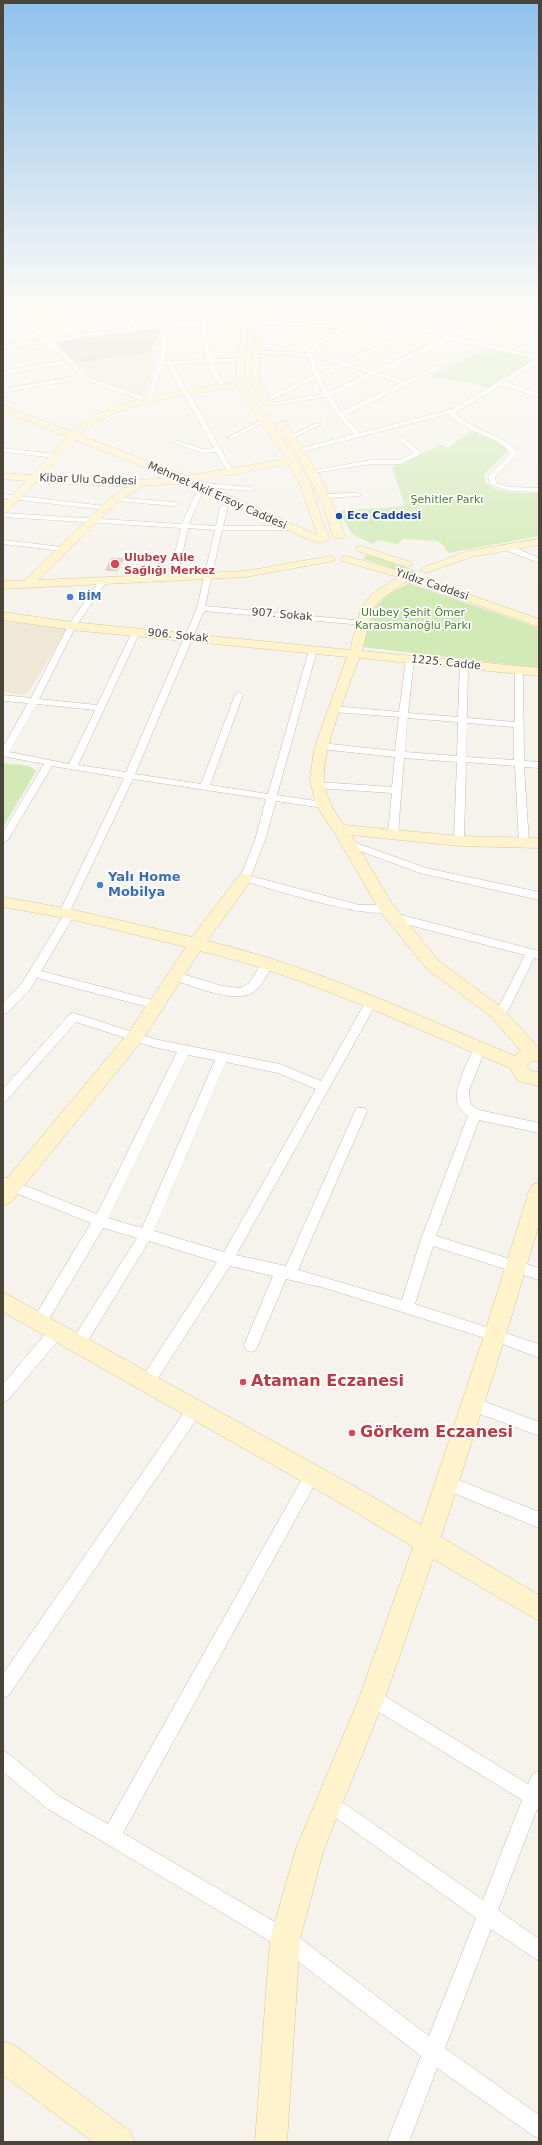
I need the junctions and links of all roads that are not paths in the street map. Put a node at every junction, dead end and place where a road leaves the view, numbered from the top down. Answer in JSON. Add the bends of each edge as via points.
{"nodes":[{"id":1,"x":136,"y":405,"type":"edge"},
{"id":2,"x":192,"y":405,"type":"edge"},
{"id":3,"x":252,"y":405,"type":"edge"},
{"id":4,"x":268,"y":405,"type":"edge"},
{"id":5,"x":334,"y":405,"type":"edge"},
{"id":6,"x":360,"y":405,"type":"edge"},
{"id":7,"x":463,"y":405,"type":"edge"},
{"id":8,"x":3,"y":408,"type":"edge"},
{"id":9,"x":455,"y":410,"type":"junction"},
{"id":10,"x":340,"y":415,"type":"junction"},
{"id":11,"x":265,"y":420,"type":"junction"},
{"id":12,"x":318,"y":424,"type":"dead end"},
{"id":13,"x":358,"y":435,"type":"junction"},
{"id":14,"x":72,"y":437,"type":"junction"},
{"id":15,"x":230,"y":438,"type":"dead end"},
{"id":16,"x":291,"y":438,"type":"junction"},
{"id":17,"x":400,"y":438,"type":"dead end"},
{"id":18,"x":175,"y":442,"type":"dead end"},
{"id":19,"x":3,"y":450,"type":"edge"},
{"id":20,"x":218,"y":450,"type":"junction"},
{"id":21,"x":301,"y":450,"type":"junction"},
{"id":22,"x":56,"y":456,"type":"junction"},
{"id":23,"x":291,"y":461,"type":"junction"},
{"id":24,"x":313,"y":471,"type":"junction"},
{"id":25,"x":232,"y":473,"type":"junction"},
{"id":26,"x":3,"y":476,"type":"edge"},
{"id":27,"x":35,"y":478,"type":"junction"},
{"id":28,"x":140,"y":483,"type":"junction"},
{"id":29,"x":194,"y":484,"type":"junction"},
{"id":30,"x":251,"y":489,"type":"dead end"},
{"id":31,"x":539,"y":490,"type":"edge"},
{"id":32,"x":357,"y":495,"type":"dead end"},
{"id":33,"x":3,"y":496,"type":"edge"},
{"id":34,"x":326,"y":496,"type":"junction"},
{"id":35,"x":16,"y":498,"type":"junction"},
{"id":36,"x":115,"y":499,"type":"junction"},
{"id":37,"x":175,"y":504,"type":"dead end"},
{"id":38,"x":224,"y":507,"type":"dead end"},
{"id":39,"x":105,"y":508,"type":"junction"},
{"id":40,"x":3,"y":510,"type":"edge"},
{"id":41,"x":3,"y":515,"type":"edge"},
{"id":42,"x":93,"y":520,"type":"junction"},
{"id":43,"x":186,"y":526,"type":"junction"},
{"id":44,"x":218,"y":528,"type":"junction"},
{"id":45,"x":291,"y":528,"type":"junction"},
{"id":46,"x":339,"y":536,"type":"junction"},
{"id":47,"x":321,"y":539,"type":"junction"},
{"id":48,"x":3,"y":542,"type":"edge"},
{"id":49,"x":539,"y":542,"type":"edge"},
{"id":50,"x":506,"y":548,"type":"junction"},
{"id":51,"x":62,"y":549,"type":"junction"},
{"id":52,"x":361,"y":549,"type":"junction"},
{"id":53,"x":306,"y":553,"type":"dead end"},
{"id":54,"x":346,"y":559,"type":"junction"},
{"id":55,"x":330,"y":560,"type":"junction"},
{"id":56,"x":539,"y":560,"type":"edge"},
{"id":57,"x":280,"y":568,"type":"junction"},
{"id":58,"x":426,"y":570,"type":"junction"},
{"id":59,"x":440,"y":575,"type":"dead end"},
{"id":60,"x":407,"y":576,"type":"junction"},
{"id":61,"x":208,"y":577,"type":"junction"},
{"id":62,"x":173,"y":578,"type":"junction"},
{"id":63,"x":103,"y":581,"type":"junction"},
{"id":64,"x":26,"y":584,"type":"junction"},
{"id":65,"x":3,"y":585,"type":"edge"},
{"id":66,"x":475,"y":588,"type":"dead end"},
{"id":67,"x":201,"y":608,"type":"junction"},
{"id":68,"x":539,"y":611,"type":"edge"},
{"id":69,"x":3,"y":616,"type":"edge"},
{"id":70,"x":364,"y":623,"type":"junction"},
{"id":71,"x":539,"y":623,"type":"edge"},
{"id":72,"x":72,"y":626,"type":"junction"},
{"id":73,"x":136,"y":632,"type":"junction"},
{"id":74,"x":190,"y":637,"type":"junction"},
{"id":75,"x":313,"y":650,"type":"junction"},
{"id":76,"x":354,"y":653,"type":"junction"},
{"id":77,"x":410,"y":660,"type":"junction"},
{"id":78,"x":464,"y":666,"type":"junction"},
{"id":79,"x":519,"y":669,"type":"junction"},
{"id":80,"x":539,"y":672,"type":"edge"},
{"id":81,"x":238,"y":695,"type":"dead end"},
{"id":82,"x":3,"y":698,"type":"edge"},
{"id":83,"x":34,"y":701,"type":"junction"},
{"id":84,"x":100,"y":708,"type":"junction"},
{"id":85,"x":334,"y":709,"type":"junction"},
{"id":86,"x":403,"y":716,"type":"junction"},
{"id":87,"x":462,"y":720,"type":"junction"},
{"id":88,"x":520,"y":724,"type":"junction"},
{"id":89,"x":321,"y":746,"type":"junction"},
{"id":90,"x":3,"y":753,"type":"edge"},
{"id":91,"x":400,"y":755,"type":"junction"},
{"id":92,"x":460,"y":759,"type":"junction"},
{"id":93,"x":50,"y":763,"type":"junction"},
{"id":94,"x":519,"y":763,"type":"junction"},
{"id":95,"x":539,"y":764,"type":"edge"},
{"id":96,"x":72,"y":767,"type":"junction"},
{"id":97,"x":130,"y":775,"type":"junction"},
{"id":98,"x":318,"y":785,"type":"junction"},
{"id":99,"x":204,"y":787,"type":"junction"},
{"id":100,"x":398,"y":790,"type":"junction"},
{"id":101,"x":271,"y":797,"type":"junction"},
{"id":102,"x":323,"y":805,"type":"junction"},
{"id":103,"x":393,"y":833,"type":"junction"},
{"id":104,"x":344,"y":836,"type":"junction"},
{"id":105,"x":3,"y":840,"type":"edge"},
{"id":106,"x":459,"y":841,"type":"junction"},
{"id":107,"x":532,"y":843,"type":"edge"},
{"id":108,"x":245,"y":878,"type":"junction"},
{"id":109,"x":539,"y":896,"type":"edge"},
{"id":110,"x":3,"y":902,"type":"edge"},
{"id":111,"x":391,"y":913,"type":"junction"},
{"id":112,"x":67,"y":914,"type":"junction"},
{"id":113,"x":196,"y":944,"type":"junction"},
{"id":114,"x":535,"y":954,"type":"edge"},
{"id":115,"x":268,"y":963,"type":"junction"},
{"id":116,"x":34,"y":973,"type":"junction"},
{"id":117,"x":175,"y":976,"type":"junction"},
{"id":118,"x":370,"y":1004,"type":"junction"},
{"id":119,"x":156,"y":1005,"type":"junction"},
{"id":120,"x":3,"y":1010,"type":"edge"},
{"id":121,"x":500,"y":1016,"type":"junction"},
{"id":122,"x":135,"y":1037,"type":"junction"},
{"id":123,"x":480,"y":1047,"type":"junction"},
{"id":124,"x":184,"y":1050,"type":"junction"},
{"id":125,"x":222,"y":1057,"type":"junction"},
{"id":126,"x":538,"y":1057,"type":"edge"},
{"id":127,"x":518,"y":1064,"type":"junction"},
{"id":128,"x":539,"y":1079,"type":"edge"},
{"id":129,"x":323,"y":1087,"type":"junction"},
{"id":130,"x":3,"y":1097,"type":"edge"},
{"id":131,"x":361,"y":1111,"type":"dead end"},
{"id":132,"x":475,"y":1114,"type":"junction"},
{"id":133,"x":539,"y":1128,"type":"edge"},
{"id":134,"x":6,"y":1189,"type":"edge"},
{"id":135,"x":538,"y":1197,"type":"edge"},
{"id":136,"x":100,"y":1221,"type":"junction"},
{"id":137,"x":146,"y":1235,"type":"junction"},
{"id":138,"x":428,"y":1239,"type":"junction"},
{"id":139,"x":227,"y":1259,"type":"junction"},
{"id":140,"x":527,"y":1270,"type":"edge"},
{"id":141,"x":286,"y":1272,"type":"junction"},
{"id":142,"x":3,"y":1301,"type":"edge"},
{"id":143,"x":407,"y":1308,"type":"junction"},
{"id":144,"x":49,"y":1326,"type":"junction"},
{"id":145,"x":495,"y":1335,"type":"junction"},
{"id":146,"x":79,"y":1342,"type":"junction"},
{"id":147,"x":251,"y":1345,"type":"dead end"},
{"id":148,"x":539,"y":1351,"type":"edge"},
{"id":149,"x":148,"y":1381,"type":"junction"},
{"id":150,"x":3,"y":1395,"type":"edge"},
{"id":151,"x":472,"y":1404,"type":"junction"},
{"id":152,"x":195,"y":1409,"type":"junction"},
{"id":153,"x":539,"y":1429,"type":"edge"},
{"id":154,"x":312,"y":1475,"type":"junction"},
{"id":155,"x":446,"y":1483,"type":"junction"},
{"id":156,"x":539,"y":1520,"type":"edge"},
{"id":157,"x":427,"y":1542,"type":"junction"},
{"id":158,"x":539,"y":1609,"type":"edge"},
{"id":159,"x":3,"y":1689,"type":"edge"},
{"id":160,"x":372,"y":1698,"type":"junction"},
{"id":161,"x":3,"y":1760,"type":"edge"},
{"id":162,"x":537,"y":1792,"type":"edge"},
{"id":163,"x":329,"y":1804,"type":"junction"},
{"id":164,"x":111,"y":1837,"type":"junction"},
{"id":165,"x":486,"y":1915,"type":"junction"},
{"id":166,"x":285,"y":1939,"type":"junction"},
{"id":167,"x":539,"y":1951,"type":"edge"},
{"id":168,"x":433,"y":2052,"type":"junction"},
{"id":169,"x":3,"y":2056,"type":"edge"},
{"id":170,"x":539,"y":2128,"type":"edge"},
{"id":171,"x":120,"y":2142,"type":"edge"},
{"id":172,"x":271,"y":2142,"type":"edge"},
{"id":173,"x":398,"y":2142,"type":"edge"}],
"edges":[{"from":1,"to":14,"type":"street","via":[[97,419]]},
{"from":2,"to":20,"type":"street"},
{"from":3,"to":11,"type":"street"},
{"from":4,"to":16,"type":"street"},
{"from":5,"to":10,"type":"street"},
{"from":6,"to":10,"type":"street"},
{"from":7,"to":9,"type":"street"},
{"from":8,"to":14,"type":"street","name":"Mehmet Akif Ersoy Caddesi"},
{"from":9,"to":13,"type":"street"},
{"from":9,"to":31,"type":"street","via":[[451,413],[457,422],[509,444],[515,453],[491,476],[493,484],[510,489]]},
{"from":10,"to":13,"type":"street"},
{"from":11,"to":15,"type":"street"},
{"from":11,"to":23,"type":"street"},
{"from":12,"to":16,"type":"street"},
{"from":13,"to":21,"type":"street"},
{"from":14,"to":22,"type":"street"},
{"from":14,"to":29,"type":"street","name":"Mehmet Akif Ersoy Caddesi"},
{"from":16,"to":21,"type":"street"},
{"from":17,"to":24,"type":"street","via":[[419,453],[401,462],[371,462]]},
{"from":18,"to":20,"type":"street","via":[[202,451]]},
{"from":19,"to":22,"type":"street"},
{"from":20,"to":25,"type":"street"},
{"from":21,"to":24,"type":"street"},
{"from":22,"to":27,"type":"street"},
{"from":23,"to":25,"type":"street","name":"Kibar Ulu Caddesi"},
{"from":23,"to":47,"type":"street","via":[[309,493]]},
{"from":24,"to":34,"type":"street"},
{"from":25,"to":29,"type":"street","name":"Kibar Ulu Caddesi"},
{"from":26,"to":27,"type":"street","name":"Kibar Ulu Caddesi"},
{"from":27,"to":28,"type":"street","name":"Kibar Ulu Caddesi"},
{"from":27,"to":35,"type":"street"},
{"from":28,"to":29,"type":"street","name":"Kibar Ulu Caddesi"},
{"from":28,"to":36,"type":"street"},
{"from":29,"to":30,"type":"street"},
{"from":29,"to":43,"type":"street"},
{"from":29,"to":45,"type":"street","name":"Mehmet Akif Ersoy Caddesi"},
{"from":32,"to":34,"type":"street"},
{"from":33,"to":35,"type":"street"},
{"from":34,"to":46,"type":"street"},
{"from":35,"to":39,"type":"street"},
{"from":35,"to":40,"type":"street"},
{"from":36,"to":37,"type":"street"},
{"from":36,"to":39,"type":"street"},
{"from":38,"to":44,"type":"street"},
{"from":39,"to":42,"type":"street"},
{"from":41,"to":42,"type":"street"},
{"from":42,"to":43,"type":"street"},
{"from":42,"to":51,"type":"street"},
{"from":43,"to":44,"type":"street"},
{"from":43,"to":62,"type":"street"},
{"from":44,"to":45,"type":"street"},
{"from":44,"to":61,"type":"street"},
{"from":45,"to":47,"type":"street","name":"Mehmet Akif Ersoy Caddesi"},
{"from":46,"to":47,"type":"street","name":"Yıldız Caddesi"},
{"from":46,"to":52,"type":"street","name":"Yıldız Caddesi","via":[[352,539]]},
{"from":47,"to":55,"type":"street","via":[[314,542],[312,549],[318,556]]},
{"from":48,"to":51,"type":"street"},
{"from":49,"to":50,"type":"street"},
{"from":50,"to":56,"type":"street"},
{"from":50,"to":58,"type":"street","via":[[468,554]]},
{"from":51,"to":64,"type":"street"},
{"from":52,"to":54,"type":"street","via":[[357,555]]},
{"from":52,"to":58,"type":"street","name":"Yıldız Caddesi"},
{"from":53,"to":57,"type":"street"},
{"from":54,"to":55,"type":"street","name":"Yıldız Caddesi"},
{"from":54,"to":60,"type":"street","name":"Yıldız Caddesi"},
{"from":55,"to":57,"type":"street","name":"Yıldız Caddesi"},
{"from":57,"to":61,"type":"street","name":"Yıldız Caddesi"},
{"from":58,"to":59,"type":"street","name":"Yıldız Caddesi"},
{"from":60,"to":70,"type":"street","via":[[376,598],[367,609]]},
{"from":60,"to":71,"type":"street","name":"Yıldız Caddesi"},
{"from":61,"to":62,"type":"street","name":"Yıldız Caddesi"},
{"from":61,"to":67,"type":"street"},
{"from":62,"to":63,"type":"street","name":"Yıldız Caddesi"},
{"from":63,"to":64,"type":"street","name":"Yıldız Caddesi"},
{"from":63,"to":72,"type":"street"},
{"from":64,"to":65,"type":"street","name":"Yıldız Caddesi"},
{"from":66,"to":68,"type":"street","name":"Yıldız Caddesi"},
{"from":67,"to":70,"type":"street","name":"907. Sokak"},
{"from":67,"to":74,"type":"street"},
{"from":69,"to":72,"type":"street","name":"906. Sokak"},
{"from":70,"to":76,"type":"street"},
{"from":72,"to":73,"type":"street","name":"906. Sokak"},
{"from":72,"to":83,"type":"street"},
{"from":73,"to":74,"type":"street","name":"906. Sokak"},
{"from":73,"to":84,"type":"street"},
{"from":74,"to":75,"type":"street","name":"906. Sokak"},
{"from":74,"to":97,"type":"street"},
{"from":75,"to":76,"type":"street","name":"906. Sokak"},
{"from":75,"to":101,"type":"street"},
{"from":76,"to":77,"type":"street","name":"1225. Cadde"},
{"from":76,"to":85,"type":"street"},
{"from":77,"to":78,"type":"street","name":"1225. Cadde"},
{"from":77,"to":86,"type":"street"},
{"from":78,"to":79,"type":"street","name":"1225. Cadde"},
{"from":78,"to":87,"type":"street"},
{"from":79,"to":80,"type":"street","name":"1225. Cadde"},
{"from":79,"to":88,"type":"street"},
{"from":81,"to":99,"type":"street"},
{"from":82,"to":83,"type":"street"},
{"from":83,"to":84,"type":"street"},
{"from":83,"to":90,"type":"street"},
{"from":84,"to":96,"type":"street"},
{"from":85,"to":86,"type":"street"},
{"from":85,"to":89,"type":"street"},
{"from":86,"to":87,"type":"street"},
{"from":86,"to":91,"type":"street"},
{"from":87,"to":88,"type":"street"},
{"from":87,"to":92,"type":"street"},
{"from":88,"to":94,"type":"street"},
{"from":89,"to":91,"type":"street"},
{"from":89,"to":98,"type":"street"},
{"from":90,"to":93,"type":"street"},
{"from":91,"to":92,"type":"street"},
{"from":91,"to":100,"type":"street"},
{"from":92,"to":94,"type":"street"},
{"from":92,"to":106,"type":"street"},
{"from":93,"to":96,"type":"street"},
{"from":93,"to":105,"type":"street"},
{"from":94,"to":95,"type":"street"},
{"from":94,"to":107,"type":"street"},
{"from":96,"to":97,"type":"street"},
{"from":97,"to":99,"type":"street"},
{"from":97,"to":112,"type":"street"},
{"from":98,"to":100,"type":"street"},
{"from":98,"to":102,"type":"street"},
{"from":99,"to":101,"type":"street"},
{"from":100,"to":103,"type":"street"},
{"from":101,"to":102,"type":"street"},
{"from":101,"to":108,"type":"street","via":[[260,840]]},
{"from":102,"to":104,"type":"street"},
{"from":103,"to":104,"type":"street"},
{"from":103,"to":106,"type":"street"},
{"from":104,"to":109,"type":"street","via":[[424,871]]},
{"from":104,"to":111,"type":"street"},
{"from":106,"to":107,"type":"street"},
{"from":108,"to":111,"type":"street","via":[[359,909]]},
{"from":108,"to":113,"type":"street"},
{"from":110,"to":112,"type":"street"},
{"from":111,"to":114,"type":"street"},
{"from":111,"to":121,"type":"street","via":[[433,965]]},
{"from":112,"to":113,"type":"street"},
{"from":112,"to":116,"type":"street"},
{"from":113,"to":115,"type":"street"},
{"from":113,"to":117,"type":"street"},
{"from":114,"to":121,"type":"street"},
{"from":115,"to":117,"type":"street","via":[[249,990],[242,993]]},
{"from":115,"to":118,"type":"street"},
{"from":116,"to":119,"type":"street"},
{"from":116,"to":120,"type":"street","via":[[26,986]]},
{"from":117,"to":119,"type":"street"},
{"from":118,"to":123,"type":"street"},
{"from":118,"to":129,"type":"street"},
{"from":119,"to":122,"type":"street"},
{"from":121,"to":126,"type":"street"},
{"from":122,"to":124,"type":"street"},
{"from":122,"to":130,"type":"street","via":[[74,1017]]},
{"from":122,"to":134,"type":"street"},
{"from":123,"to":127,"type":"street"},
{"from":123,"to":132,"type":"street","via":[[462,1097],[466,1107]]},
{"from":124,"to":125,"type":"street"},
{"from":124,"to":136,"type":"street"},
{"from":125,"to":129,"type":"street","via":[[280,1069]]},
{"from":125,"to":137,"type":"street"},
{"from":126,"to":127,"type":"street","via":[[521,1058]]},
{"from":127,"to":128,"type":"street","via":[[521,1074]]},
{"from":129,"to":139,"type":"street"},
{"from":131,"to":141,"type":"street"},
{"from":132,"to":133,"type":"street"},
{"from":132,"to":138,"type":"street"},
{"from":134,"to":136,"type":"street"},
{"from":135,"to":140,"type":"street"},
{"from":136,"to":137,"type":"street"},
{"from":136,"to":144,"type":"street"},
{"from":137,"to":139,"type":"street"},
{"from":137,"to":146,"type":"street"},
{"from":138,"to":140,"type":"street"},
{"from":138,"to":143,"type":"street"},
{"from":139,"to":141,"type":"street"},
{"from":139,"to":149,"type":"street"},
{"from":140,"to":145,"type":"street"},
{"from":141,"to":143,"type":"street"},
{"from":141,"to":147,"type":"street"},
{"from":142,"to":144,"type":"street"},
{"from":143,"to":145,"type":"street"},
{"from":144,"to":146,"type":"street"},
{"from":144,"to":150,"type":"street"},
{"from":145,"to":148,"type":"street"},
{"from":145,"to":151,"type":"street"},
{"from":146,"to":149,"type":"street"},
{"from":149,"to":152,"type":"street"},
{"from":151,"to":153,"type":"street"},
{"from":151,"to":155,"type":"street"},
{"from":152,"to":154,"type":"street"},
{"from":152,"to":159,"type":"street"},
{"from":154,"to":157,"type":"street"},
{"from":154,"to":164,"type":"street"},
{"from":155,"to":156,"type":"street"},
{"from":155,"to":157,"type":"street"},
{"from":157,"to":158,"type":"street"},
{"from":157,"to":160,"type":"street"},
{"from":160,"to":162,"type":"street"},
{"from":160,"to":163,"type":"street"},
{"from":161,"to":164,"type":"street","via":[[54,1802]]},
{"from":162,"to":165,"type":"street"},
{"from":163,"to":165,"type":"street"},
{"from":163,"to":166,"type":"street","via":[[310,1849]]},
{"from":164,"to":166,"type":"street"},
{"from":165,"to":167,"type":"street"},
{"from":165,"to":168,"type":"street"},
{"from":166,"to":168,"type":"street"},
{"from":166,"to":172,"type":"street"},
{"from":168,"to":170,"type":"street"},
{"from":168,"to":173,"type":"street"},
{"from":169,"to":171,"type":"street"}]}
